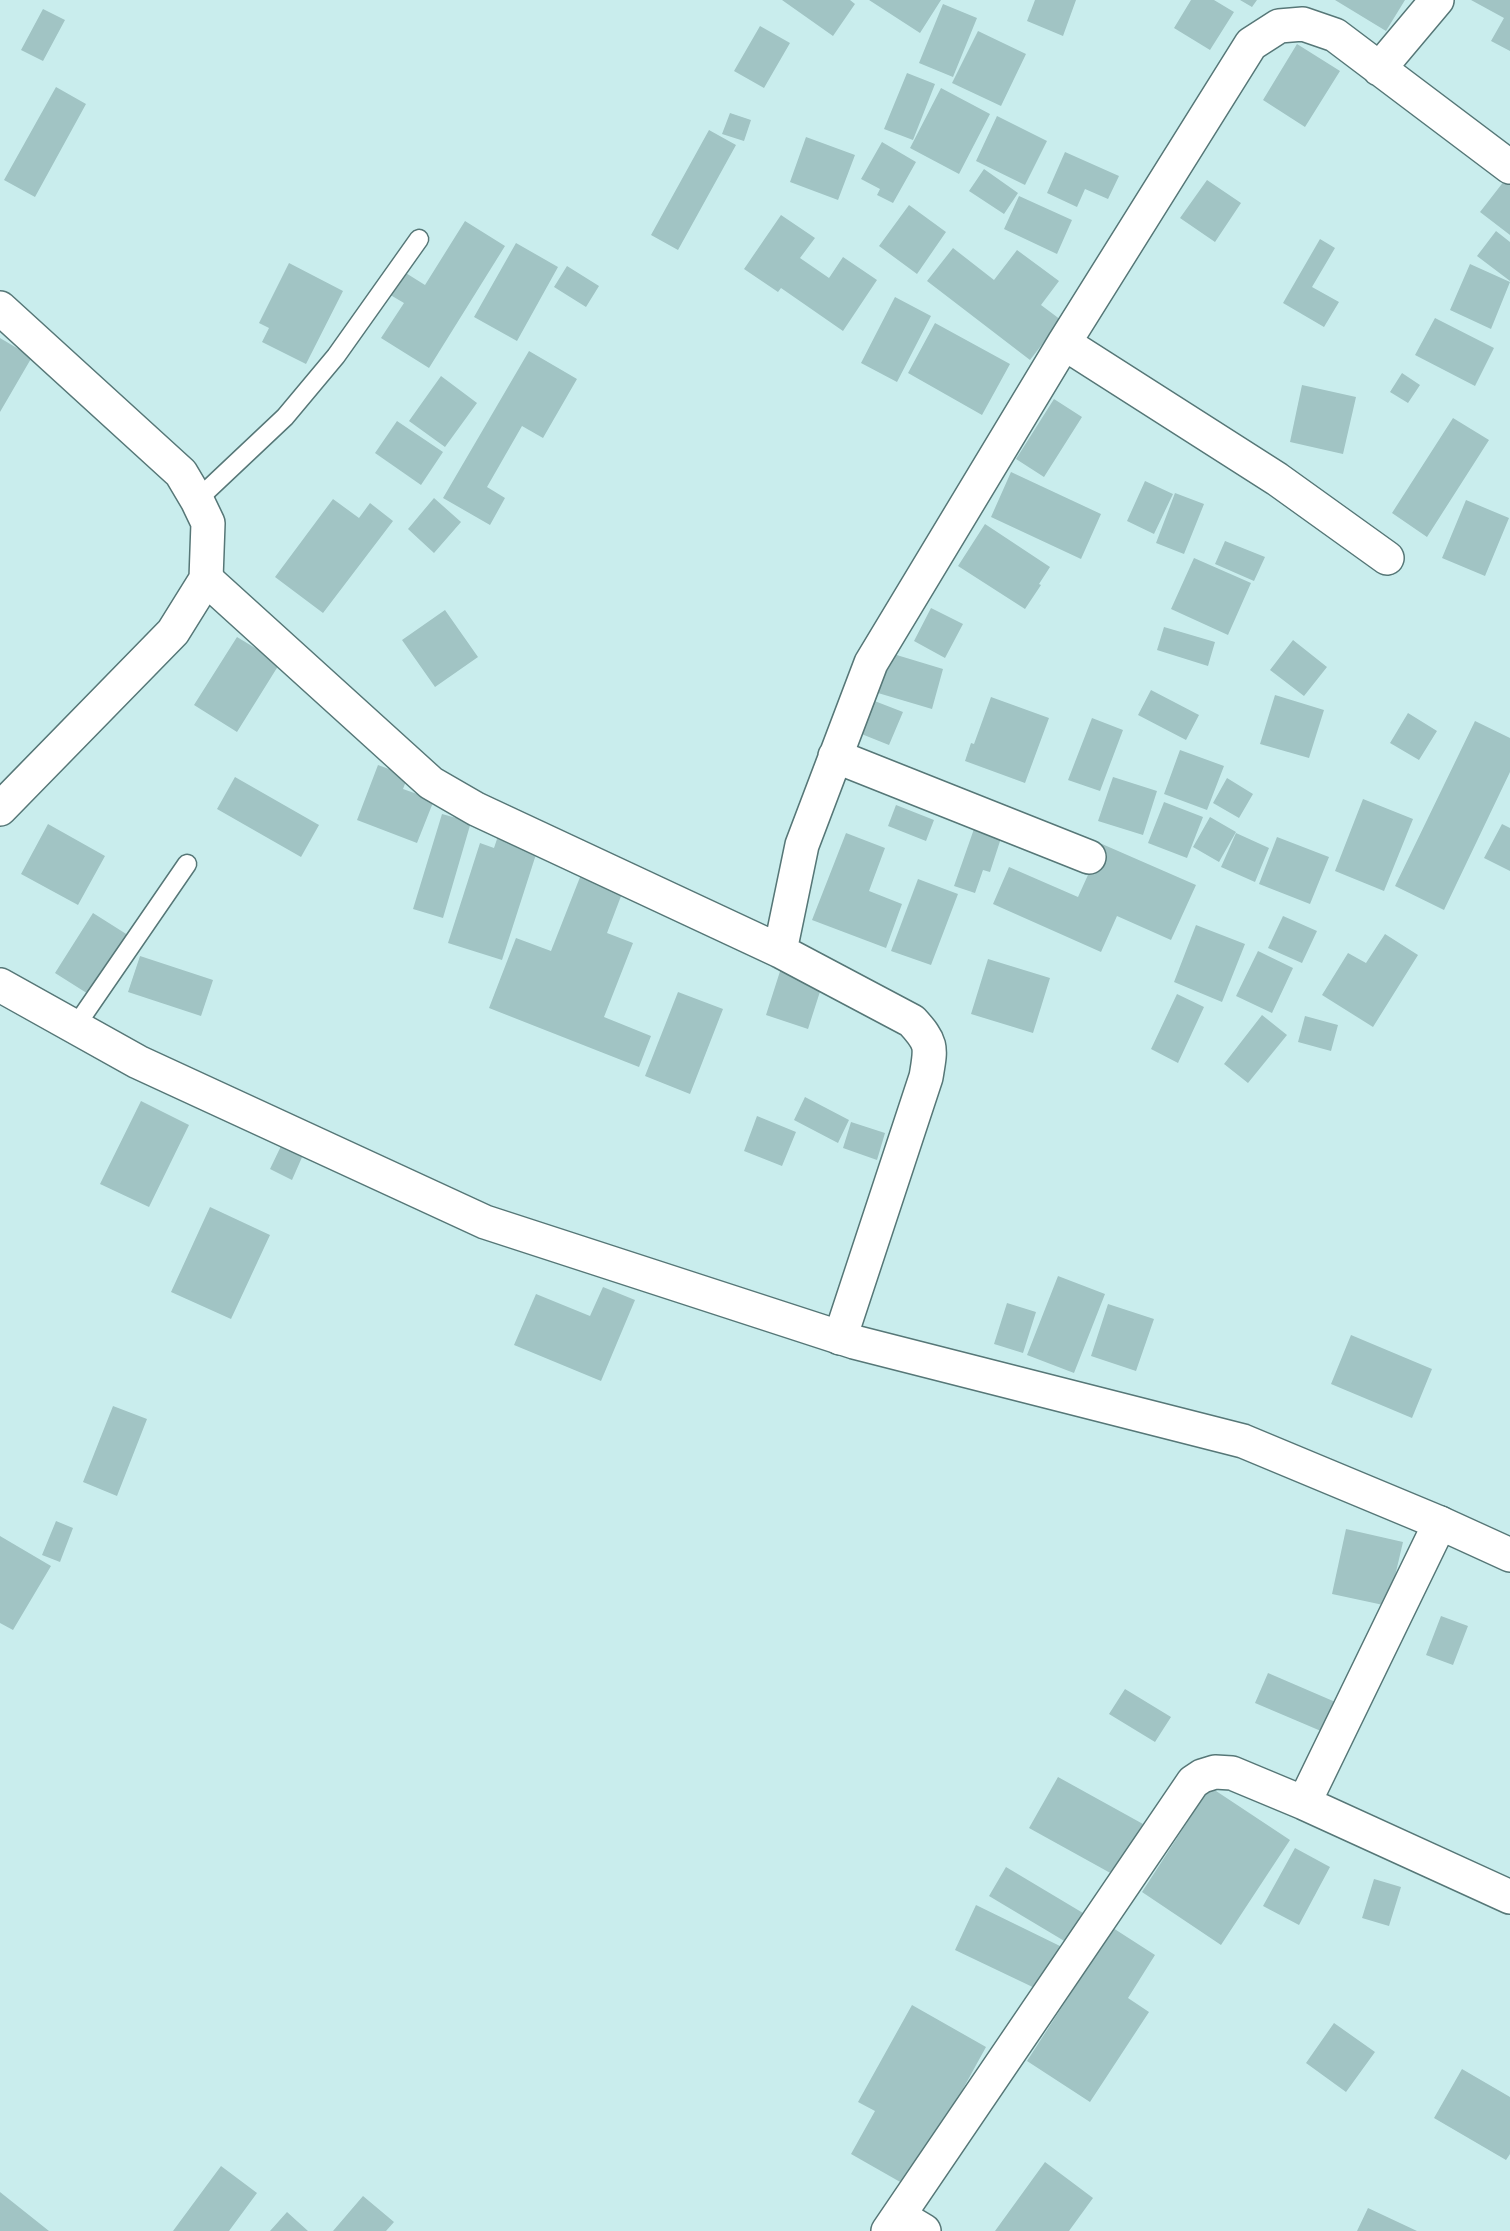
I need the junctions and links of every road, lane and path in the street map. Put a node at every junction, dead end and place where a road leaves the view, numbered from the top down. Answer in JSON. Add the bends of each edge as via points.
{"nodes":[{"id":1,"x":1437,"y":0,"type":"edge"},
{"id":2,"x":1379,"y":69,"type":"junction"},
{"id":3,"x":1510,"y":167,"type":"edge"},
{"id":4,"x":419,"y":239,"type":"dead end"},
{"id":5,"x":0,"y":308,"type":"edge"},
{"id":6,"x":1064,"y":343,"type":"junction"},
{"id":7,"x":197,"y":500,"type":"junction"},
{"id":8,"x":1387,"y":558,"type":"dead end"},
{"id":9,"x":206,"y":579,"type":"junction"},
{"id":10,"x":836,"y":756,"type":"junction"},
{"id":11,"x":0,"y":808,"type":"edge"},
{"id":12,"x":1089,"y":858,"type":"dead end"},
{"id":13,"x":188,"y":864,"type":"dead end"},
{"id":14,"x":780,"y":951,"type":"junction"},
{"id":15,"x":0,"y":985,"type":"edge"},
{"id":16,"x":75,"y":1027,"type":"junction"},
{"id":17,"x":840,"y":1338,"type":"junction"},
{"id":18,"x":1440,"y":1523,"type":"junction"},
{"id":19,"x":1510,"y":1555,"type":"edge"},
{"id":20,"x":1304,"y":1803,"type":"junction"},
{"id":21,"x":1510,"y":1897,"type":"edge"},
{"id":22,"x":904,"y":2226,"type":"edge"}],
"edges":[{"from":1,"to":2,"type":"street"},
{"from":2,"to":3,"type":"street"},
{"from":2,"to":6,"type":"street","via":[[1335,35],[1303,24],[1279,26],[1251,44]]},
{"from":4,"to":7,"type":"lane","via":[[336,356],[285,417]]},
{"from":5,"to":7,"type":"street","via":[[181,473]]},
{"from":6,"to":8,"type":"street","via":[[1277,479]]},
{"from":6,"to":10,"type":"street","via":[[871,663]]},
{"from":7,"to":9,"type":"street","via":[[208,523]]},
{"from":9,"to":11,"type":"street","via":[[173,632]]},
{"from":9,"to":14,"type":"street","via":[[431,783],[477,809]]},
{"from":10,"to":12,"type":"street"},
{"from":10,"to":14,"type":"street","via":[[802,844]]},
{"from":13,"to":16,"type":"lane"},
{"from":14,"to":17,"type":"street","via":[[912,1021],[927,1037],[930,1051],[926,1077]]},
{"from":15,"to":16,"type":"street"},
{"from":16,"to":17,"type":"street","via":[[138,1062],[485,1222]]},
{"from":17,"to":18,"type":"street","via":[[1244,1441]]},
{"from":18,"to":19,"type":"street"},
{"from":18,"to":20,"type":"street"},
{"from":20,"to":21,"type":"street"},
{"from":20,"to":22,"type":"street","via":[[1232,1773],[1215,1772],[1193,1782]]}]}
